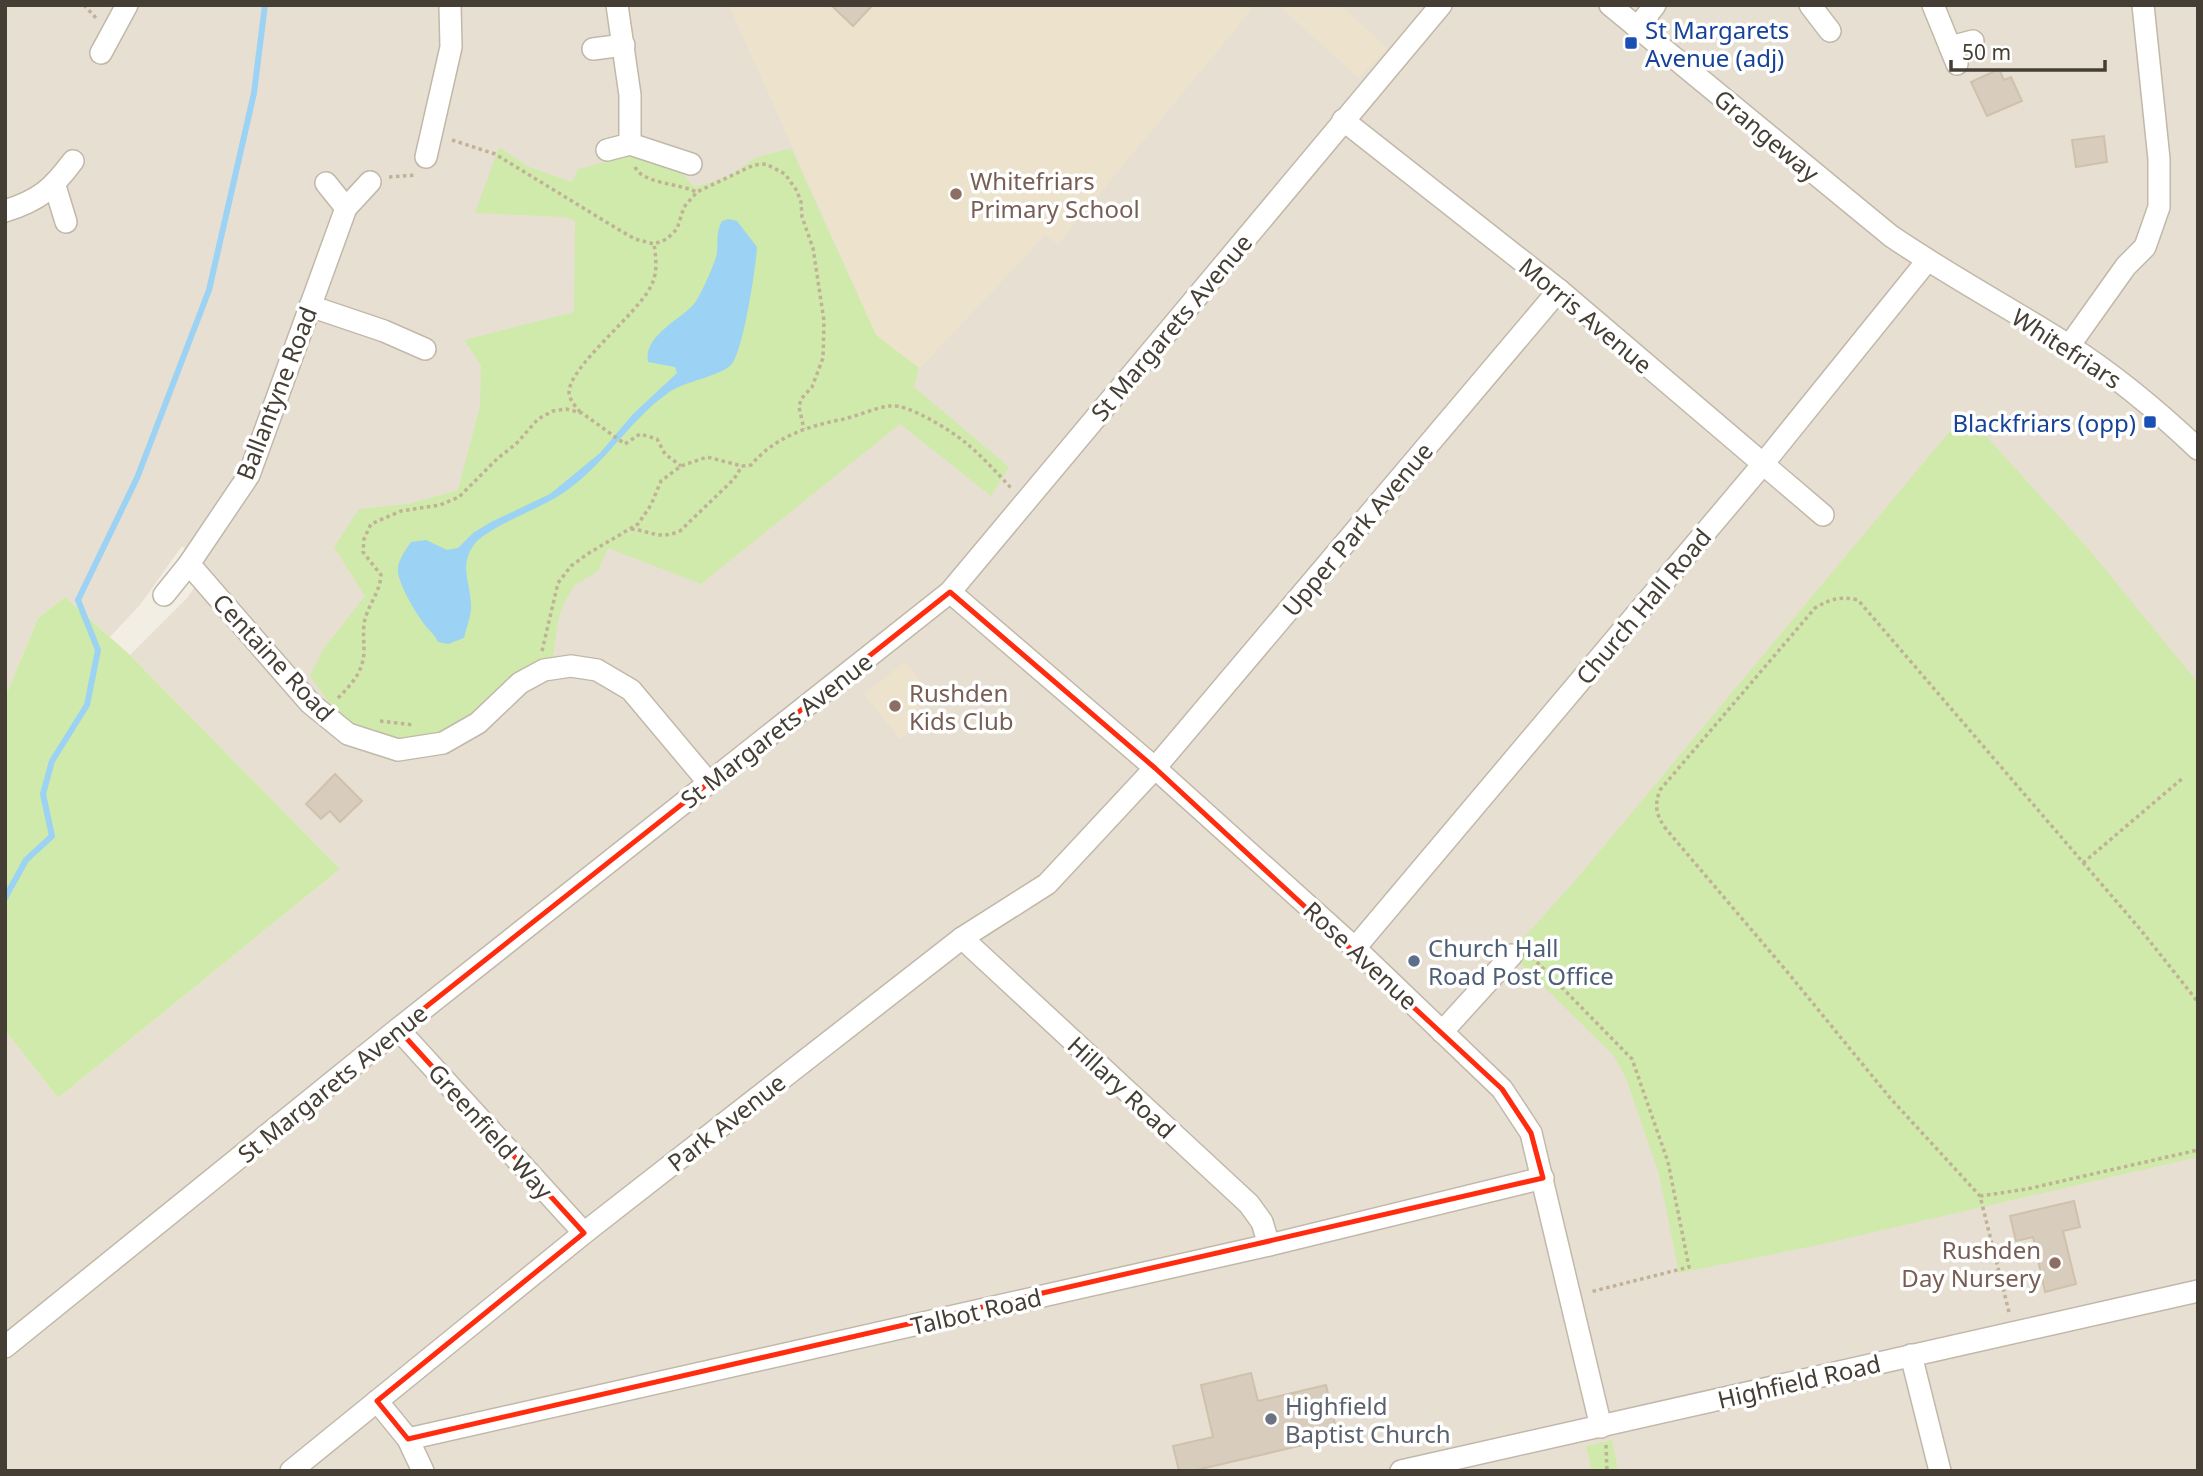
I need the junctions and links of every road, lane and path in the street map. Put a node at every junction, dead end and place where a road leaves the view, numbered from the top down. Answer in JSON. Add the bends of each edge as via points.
{"nodes":[{"id":1,"x":127,"y":5,"type":"edge"},
{"id":2,"x":450,"y":5,"type":"edge"},
{"id":3,"x":617,"y":5,"type":"edge"},
{"id":4,"x":1441,"y":5,"type":"edge"},
{"id":5,"x":1611,"y":5,"type":"edge"},
{"id":6,"x":1655,"y":5,"type":"edge"},
{"id":7,"x":1810,"y":5,"type":"edge"},
{"id":8,"x":1933,"y":5,"type":"edge"},
{"id":9,"x":2143,"y":5,"type":"edge"},
{"id":10,"x":1637,"y":28,"type":"junction"},
{"id":11,"x":1830,"y":31,"type":"dead end"},
{"id":12,"x":1973,"y":41,"type":"dead end"},
{"id":13,"x":624,"y":45,"type":"junction"},
{"id":14,"x":593,"y":49,"type":"dead end"},
{"id":15,"x":101,"y":54,"type":"dead end"},
{"id":16,"x":1343,"y":120,"type":"junction"},
{"id":17,"x":431,"y":134,"type":"junction"},
{"id":18,"x":630,"y":144,"type":"junction"},
{"id":19,"x":607,"y":150,"type":"dead end"},
{"id":20,"x":426,"y":156,"type":"joint"},
{"id":21,"x":73,"y":161,"type":"dead end"},
{"id":22,"x":691,"y":164,"type":"dead end"},
{"id":23,"x":370,"y":182,"type":"joint"},
{"id":24,"x":326,"y":183,"type":"dead end"},
{"id":25,"x":55,"y":186,"type":"junction"},
{"id":26,"x":346,"y":208,"type":"junction"},
{"id":27,"x":5,"y":211,"type":"edge"},
{"id":28,"x":66,"y":222,"type":"dead end"},
{"id":29,"x":654,"y":244,"type":"junction"},
{"id":30,"x":1927,"y":261,"type":"junction"},
{"id":31,"x":1559,"y":290,"type":"junction"},
{"id":32,"x":310,"y":306,"type":"junction"},
{"id":33,"x":2069,"y":346,"type":"junction"},
{"id":34,"x":425,"y":349,"type":"dead end"},
{"id":35,"x":582,"y":414,"type":"junction"},
{"id":36,"x":804,"y":429,"type":"junction"},
{"id":37,"x":2198,"y":449,"type":"edge"},
{"id":38,"x":1763,"y":464,"type":"junction"},
{"id":39,"x":681,"y":466,"type":"junction"},
{"id":40,"x":742,"y":466,"type":"junction"},
{"id":41,"x":1025,"y":502,"type":"junction"},
{"id":42,"x":1824,"y":515,"type":"dead end"},
{"id":43,"x":630,"y":529,"type":"junction"},
{"id":44,"x":189,"y":564,"type":"junction"},
{"id":45,"x":950,"y":592,"type":"junction"},
{"id":46,"x":164,"y":596,"type":"dead end"},
{"id":47,"x":544,"y":670,"type":"junction"},
{"id":48,"x":310,"y":703,"type":"junction"},
{"id":49,"x":370,"y":718,"type":"dead end"},
{"id":50,"x":423,"y":724,"type":"dead end"},
{"id":51,"x":1155,"y":768,"type":"junction"},
{"id":52,"x":2184,"y":777,"type":"dead end"},
{"id":53,"x":709,"y":783,"type":"junction"},
{"id":54,"x":2082,"y":863,"type":"junction"},
{"id":55,"x":962,"y":938,"type":"junction"},
{"id":56,"x":1355,"y":948,"type":"junction"},
{"id":57,"x":1512,"y":955,"type":"joint"},
{"id":58,"x":2198,"y":1002,"type":"edge"},
{"id":59,"x":398,"y":1029,"type":"junction"},
{"id":60,"x":1442,"y":1032,"type":"junction"},
{"id":61,"x":2198,"y":1150,"type":"edge"},
{"id":62,"x":1543,"y":1178,"type":"junction"},
{"id":63,"x":1980,"y":1196,"type":"junction"},
{"id":64,"x":584,"y":1233,"type":"junction"},
{"id":65,"x":1269,"y":1245,"type":"junction"},
{"id":66,"x":2198,"y":1291,"type":"edge"},
{"id":67,"x":1571,"y":1297,"type":"junction"},
{"id":68,"x":2014,"y":1332,"type":"junction"},
{"id":69,"x":5,"y":1347,"type":"edge"},
{"id":70,"x":1911,"y":1355,"type":"junction"},
{"id":71,"x":377,"y":1401,"type":"junction"},
{"id":72,"x":1601,"y":1427,"type":"junction"},
{"id":73,"x":408,"y":1439,"type":"junction"},
{"id":74,"x":291,"y":1471,"type":"edge"},
{"id":75,"x":423,"y":1471,"type":"edge"},
{"id":76,"x":1401,"y":1471,"type":"edge"},
{"id":77,"x":1940,"y":1471,"type":"edge"}],
"edges":[{"from":1,"to":15,"type":"street"},
{"from":2,"to":17,"type":"street","via":[[451,47]]},
{"from":3,"to":13,"type":"street"},
{"from":4,"to":16,"type":"street","name":"St Margarets Avenue"},
{"from":5,"to":10,"type":"street","name":"Grangeway"},
{"from":6,"to":10,"type":"street"},
{"from":7,"to":11,"type":"street"},
{"from":8,"to":12,"type":"street","via":[[1953,55]]},
{"from":9,"to":33,"type":"street","via":[[2159,159],[2159,207],[2145,247]]},
{"from":10,"to":30,"type":"street","name":"Grangeway","via":[[1856,209]]},
{"from":13,"to":14,"type":"street"},
{"from":13,"to":18,"type":"street"},
{"from":16,"to":31,"type":"street","name":"Morris Avenue"},
{"from":16,"to":41,"type":"street","name":"St Margarets Avenue"},
{"from":17,"to":20,"type":"street"},
{"from":17,"to":29,"type":"path","via":[[495,154],[635,239]]},
{"from":18,"to":19,"type":"street"},
{"from":18,"to":22,"type":"street"},
{"from":20,"to":23,"type":"path","via":[[418,174]]},
{"from":21,"to":25,"type":"street"},
{"from":23,"to":26,"type":"street","name":"Ballantyne Road"},
{"from":24,"to":26,"type":"street"},
{"from":25,"to":27,"type":"street"},
{"from":25,"to":28,"type":"street"},
{"from":26,"to":32,"type":"street","name":"Ballantyne Road"},
{"from":29,"to":35,"type":"path","via":[[656,272],[651,288],[571,383],[569,394]]},
{"from":29,"to":36,"type":"path","via":[[677,229],[690,197],[746,169],[766,164],[776,167],[792,183],[802,202],[813,248],[825,334],[823,358],[812,387],[801,399],[799,417]]},
{"from":30,"to":33,"type":"street","name":"Whitefriars"},
{"from":30,"to":38,"type":"street","name":"Church Hall Road"},
{"from":31,"to":38,"type":"street","name":"Morris Avenue"},
{"from":31,"to":51,"type":"street","name":"Upper Park Avenue"},
{"from":32,"to":34,"type":"street"},
{"from":32,"to":44,"type":"street","name":"Ballantyne Road","via":[[249,475]]},
{"from":33,"to":37,"type":"street","name":"Whitefriars","via":[[2145,402]]},
{"from":35,"to":39,"type":"path","via":[[625,444],[640,434],[657,439],[665,454]]},
{"from":35,"to":48,"type":"path","via":[[566,409],[538,419],[459,497],[401,511],[371,524],[362,552],[381,575],[380,588],[365,617],[360,672],[327,708]]},
{"from":36,"to":40,"type":"path","via":[[789,434],[751,465]]},
{"from":36,"to":41,"type":"path","via":[[892,405],[916,412],[965,442]]},
{"from":38,"to":42,"type":"street","name":"Morris Avenue"},
{"from":38,"to":56,"type":"street","name":"Church Hall Road"},
{"from":39,"to":40,"type":"path","via":[[707,457]]},
{"from":39,"to":43,"type":"path","via":[[661,481],[651,505]]},
{"from":40,"to":43,"type":"path","via":[[680,531],[656,536]]},
{"from":41,"to":45,"type":"street","name":"St Margarets Avenue"},
{"from":43,"to":47,"type":"path","via":[[589,552],[558,583],[542,650]]},
{"from":44,"to":46,"type":"street","name":"Ballantyne Road"},
{"from":44,"to":48,"type":"street","name":"Centaine Road"},
{"from":45,"to":51,"type":"street","name":"Rose Avenue"},
{"from":45,"to":53,"type":"street","name":"St Margarets Avenue"},
{"from":47,"to":48,"type":"street","name":"Centaine Road","via":[[520,683],[478,723],[443,743],[398,750],[348,734]]},
{"from":47,"to":53,"type":"street","name":"Centaine Road","via":[[571,666],[597,670],[631,690]]},
{"from":49,"to":50,"type":"path"},
{"from":51,"to":55,"type":"street","name":"Park Avenue","via":[[1047,884]]},
{"from":51,"to":56,"type":"street","name":"Rose Avenue"},
{"from":52,"to":54,"type":"path"},
{"from":53,"to":59,"type":"street","name":"St Margarets Avenue"},
{"from":54,"to":58,"type":"path"},
{"from":54,"to":63,"type":"path","via":[[1858,600],[1844,597],[1815,608],[1660,790],[1656,802],[1657,816],[1666,829],[1891,1099]]},
{"from":55,"to":64,"type":"street","name":"Park Avenue"},
{"from":55,"to":65,"type":"street","name":"Hillary Road","via":[[1249,1204],[1262,1222]]},
{"from":56,"to":60,"type":"street","name":"Rose Avenue"},
{"from":57,"to":60,"type":"street"},
{"from":57,"to":67,"type":"path","via":[[1525,950],[1632,1059],[1668,1162],[1689,1267]]},
{"from":59,"to":64,"type":"street","name":"Greenfield Way"},
{"from":59,"to":69,"type":"street","name":"St Margarets Avenue"},
{"from":60,"to":62,"type":"street","name":"Rose Avenue","via":[[1502,1089],[1531,1133]]},
{"from":61,"to":63,"type":"path"},
{"from":62,"to":65,"type":"street","name":"Talbot Road"},
{"from":62,"to":67,"type":"street","name":"Rose Avenue"},
{"from":63,"to":68,"type":"path"},
{"from":64,"to":71,"type":"street","name":"Park Avenue"},
{"from":65,"to":73,"type":"street","name":"Talbot Road"},
{"from":66,"to":68,"type":"street","name":"Highfield Road"},
{"from":67,"to":72,"type":"street","name":"Rose Avenue"},
{"from":68,"to":70,"type":"street","name":"Highfield Road"},
{"from":70,"to":72,"type":"street","name":"Highfield Road"},
{"from":70,"to":77,"type":"street"},
{"from":71,"to":73,"type":"street"},
{"from":71,"to":74,"type":"street","name":"Park Avenue"},
{"from":72,"to":76,"type":"street","name":"Highfield Road"},
{"from":73,"to":75,"type":"street"}]}
